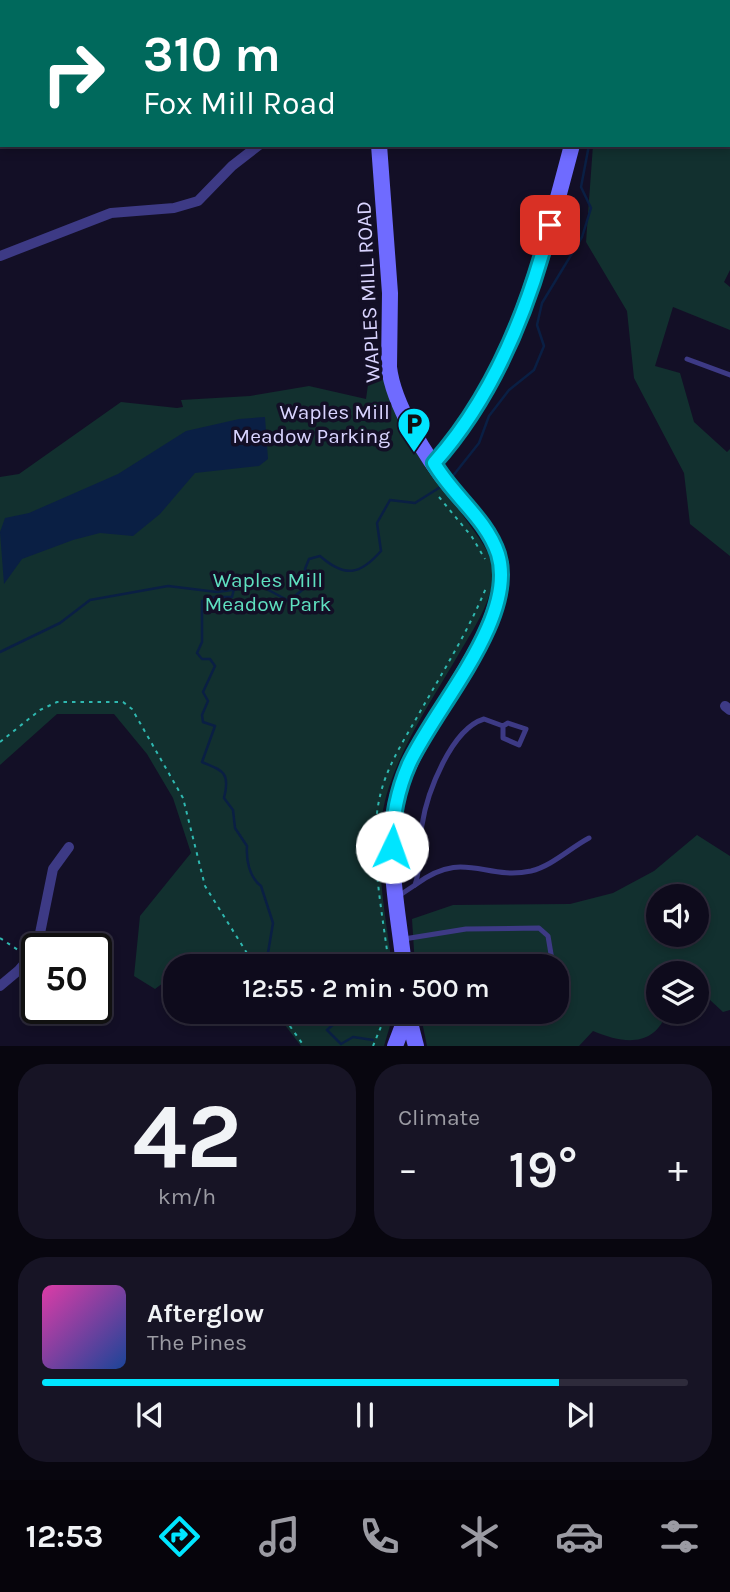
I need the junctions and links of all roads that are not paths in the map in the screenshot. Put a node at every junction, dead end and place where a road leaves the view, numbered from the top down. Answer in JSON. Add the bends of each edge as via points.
{"nodes":[{"id":1,"x":256,"y":147,"type":"edge"},
{"id":2,"x":379,"y":147,"type":"edge"},
{"id":3,"x":571,"y":147,"type":"edge"},
{"id":4,"x":0,"y":256,"type":"edge"},
{"id":5,"x":687,"y":359,"type":"dead end"},
{"id":6,"x":730,"y":375,"type":"edge"},
{"id":7,"x":437,"y":469,"type":"junction"},
{"id":8,"x":503,"y":726,"type":"junction"},
{"id":9,"x":589,"y":838,"type":"dead end"},
{"id":10,"x":69,"y":847,"type":"dead end"},
{"id":11,"x":415,"y":885,"type":"junction"},
{"id":12,"x":397,"y":897,"type":"junction"},
{"id":13,"x":39,"y":933,"type":"edge"},
{"id":14,"x":401,"y":939,"type":"junction"},
{"id":15,"x":403,"y":954,"type":"edge"},
{"id":16,"x":552,"y":954,"type":"edge"},
{"id":17,"x":21,"y":966,"type":"edge"},
{"id":18,"x":0,"y":986,"type":"edge"},
{"id":19,"x":404,"y":1024,"type":"edge"},
{"id":20,"x":411,"y":1024,"type":"edge"},
{"id":21,"x":395,"y":1046,"type":"edge"},
{"id":22,"x":416,"y":1046,"type":"edge"}],
"edges":[{"from":1,"to":4,"type":"street","via":[[198,201],[174,208],[111,213]]},
{"from":2,"to":7,"type":"main road","name":"WAPLES MILL ROAD","via":[[387,227],[390,377]]},
{"from":3,"to":7,"type":"main road","via":[[517,326],[477,407]]},
{"from":5,"to":6,"type":"lane"},
{"from":7,"to":12,"type":"main road","name":"WAPLES MILL ROAD","via":[[492,538],[499,557],[500,585],[488,626],[401,783],[392,834]]},
{"from":8,"to":8,"type":"lane","via":[[503,738],[519,745],[526,729],[508,723]]},
{"from":8,"to":11,"type":"lane","via":[[484,719],[471,725],[445,759],[426,804]]},
{"from":9,"to":11,"type":"lane","via":[[534,870],[451,867],[433,872]]},
{"from":10,"to":13,"type":"street","via":[[53,869]]},
{"from":11,"to":12,"type":"lane"},
{"from":12,"to":14,"type":"main road","name":"WAPLES MILL ROAD"},
{"from":14,"to":15,"type":"main road","name":"WAPLES MILL ROAD"},
{"from":14,"to":16,"type":"lane","via":[[466,929],[539,928],[548,936]]},
{"from":17,"to":18,"type":"street"},
{"from":19,"to":21,"type":"main road"},
{"from":20,"to":22,"type":"main road"}]}
